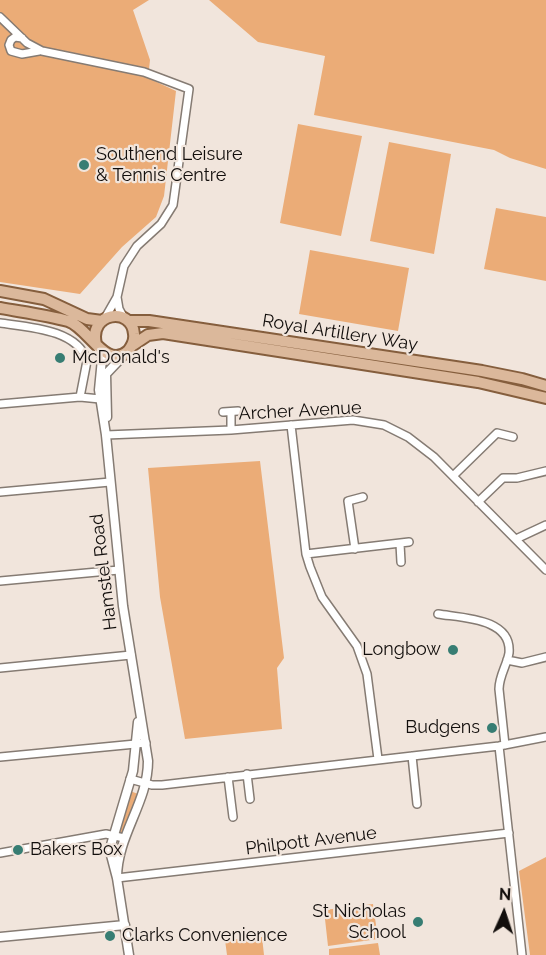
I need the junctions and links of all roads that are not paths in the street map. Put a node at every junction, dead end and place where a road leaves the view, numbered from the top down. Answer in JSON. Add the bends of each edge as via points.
{"nodes":[{"id":1,"x":0,"y":16,"type":"edge"},
{"id":2,"x":22,"y":38,"type":"junction"},
{"id":3,"x":42,"y":51,"type":"junction"},
{"id":4,"x":0,"y":291,"type":"edge"},
{"id":5,"x":117,"y":297,"type":"junction"},
{"id":6,"x":0,"y":308,"type":"edge"},
{"id":7,"x":126,"y":319,"type":"junction"},
{"id":8,"x":103,"y":320,"type":"junction"},
{"id":9,"x":0,"y":323,"type":"edge"},
{"id":10,"x":97,"y":346,"type":"junction"},
{"id":11,"x":131,"y":347,"type":"junction"},
{"id":12,"x":102,"y":383,"type":"junction"},
{"id":13,"x":546,"y":386,"type":"edge"},
{"id":14,"x":80,"y":397,"type":"junction"},
{"id":15,"x":546,"y":398,"type":"edge"},
{"id":16,"x":100,"y":399,"type":"junction"},
{"id":17,"x":0,"y":404,"type":"edge"},
{"id":18,"x":230,"y":412,"type":"dead end"},
{"id":19,"x":291,"y":425,"type":"junction"},
{"id":20,"x":231,"y":430,"type":"junction"},
{"id":21,"x":106,"y":435,"type":"junction"},
{"id":22,"x":513,"y":437,"type":"dead end"},
{"id":23,"x":546,"y":471,"type":"edge"},
{"id":24,"x":453,"y":476,"type":"junction"},
{"id":25,"x":110,"y":482,"type":"junction"},
{"id":26,"x":0,"y":492,"type":"edge"},
{"id":27,"x":363,"y":497,"type":"dead end"},
{"id":28,"x":478,"y":502,"type":"junction"},
{"id":29,"x":546,"y":525,"type":"edge"},
{"id":30,"x":516,"y":539,"type":"junction"},
{"id":31,"x":409,"y":542,"type":"dead end"},
{"id":32,"x":400,"y":544,"type":"junction"},
{"id":33,"x":355,"y":549,"type":"junction"},
{"id":34,"x":306,"y":554,"type":"junction"},
{"id":35,"x":401,"y":562,"type":"dead end"},
{"id":36,"x":119,"y":570,"type":"junction"},
{"id":37,"x":546,"y":570,"type":"edge"},
{"id":38,"x":0,"y":581,"type":"edge"},
{"id":39,"x":438,"y":614,"type":"dead end"},
{"id":40,"x":132,"y":655,"type":"junction"},
{"id":41,"x":546,"y":657,"type":"edge"},
{"id":42,"x":507,"y":660,"type":"junction"},
{"id":43,"x":0,"y":668,"type":"edge"},
{"id":44,"x":546,"y":736,"type":"edge"},
{"id":45,"x":142,"y":743,"type":"junction"},
{"id":46,"x":502,"y":745,"type":"junction"},
{"id":47,"x":412,"y":756,"type":"junction"},
{"id":48,"x":0,"y":757,"type":"edge"},
{"id":49,"x":378,"y":759,"type":"junction"},
{"id":50,"x":247,"y":774,"type":"junction"},
{"id":51,"x":228,"y":777,"type":"junction"},
{"id":52,"x":130,"y":779,"type":"junction"},
{"id":53,"x":147,"y":783,"type":"junction"},
{"id":54,"x":250,"y":799,"type":"dead end"},
{"id":55,"x":417,"y":804,"type":"dead end"},
{"id":56,"x":233,"y":817,"type":"dead end"},
{"id":57,"x":509,"y":833,"type":"junction"},
{"id":58,"x":112,"y":835,"type":"junction"},
{"id":59,"x":124,"y":838,"type":"junction"},
{"id":60,"x":0,"y":853,"type":"edge"},
{"id":61,"x":117,"y":878,"type":"junction"},
{"id":62,"x":125,"y":925,"type":"junction"},
{"id":63,"x":0,"y":937,"type":"edge"},
{"id":64,"x":129,"y":955,"type":"edge"},
{"id":65,"x":522,"y":955,"type":"edge"}],
"edges":[{"from":1,"to":2,"type":"street"},
{"from":2,"to":3,"type":"street"},
{"from":2,"to":3,"type":"street","via":[[11,39],[11,51]]},
{"from":3,"to":5,"type":"street","via":[[144,72],[189,89],[173,205],[161,224],[127,259]]},
{"from":4,"to":8,"type":"main road","via":[[44,299],[87,319]]},
{"from":5,"to":7,"type":"street"},
{"from":5,"to":8,"type":"street"},
{"from":6,"to":10,"type":"main road","via":[[70,322]]},
{"from":7,"to":8,"type":"main road","via":[[117,316]]},
{"from":7,"to":11,"type":"main road","via":[[135,333]]},
{"from":7,"to":13,"type":"main road","name":"Royal Artillery Way","via":[[482,371]]},
{"from":8,"to":10,"type":"main road","via":[[95,330]]},
{"from":9,"to":14,"type":"street","via":[[57,332],[73,343],[87,361]]},
{"from":10,"to":11,"type":"main road","via":[[111,355],[121,355]]},
{"from":10,"to":12,"type":"street","name":"Hamstel Road","via":[[102,359]]},
{"from":11,"to":12,"type":"street"},
{"from":11,"to":15,"type":"main road","name":"Royal Artillery Way","via":[[148,335],[163,333],[478,382]]},
{"from":12,"to":14,"type":"street"},
{"from":12,"to":16,"type":"street","name":"Hamstel Road"},
{"from":12,"to":21,"type":"street","name":"Hamstel Road"},
{"from":14,"to":16,"type":"street"},
{"from":14,"to":17,"type":"street"},
{"from":16,"to":21,"type":"street","name":"Hamstel Road"},
{"from":18,"to":20,"type":"street"},
{"from":19,"to":20,"type":"street","name":"Archer Avenue"},
{"from":19,"to":24,"type":"street","name":"Archer Avenue","via":[[353,420],[384,425],[408,437]]},
{"from":19,"to":34,"type":"street"},
{"from":20,"to":21,"type":"street","name":"Archer Avenue"},
{"from":21,"to":25,"type":"street","name":"Hamstel Road"},
{"from":22,"to":24,"type":"street","via":[[497,433]]},
{"from":23,"to":28,"type":"street","via":[[503,478]]},
{"from":24,"to":28,"type":"street","name":"Archer Avenue"},
{"from":25,"to":26,"type":"street"},
{"from":25,"to":36,"type":"street","name":"Hamstel Road"},
{"from":27,"to":33,"type":"street","via":[[348,501]]},
{"from":28,"to":30,"type":"street","name":"Archer Avenue"},
{"from":29,"to":30,"type":"street"},
{"from":30,"to":37,"type":"street","name":"Archer Avenue"},
{"from":31,"to":32,"type":"street"},
{"from":32,"to":33,"type":"street"},
{"from":32,"to":35,"type":"street"},
{"from":33,"to":34,"type":"street"},
{"from":34,"to":49,"type":"street","via":[[322,597],[347,630],[363,662]]},
{"from":36,"to":38,"type":"street"},
{"from":36,"to":40,"type":"street","name":"Hamstel Road"},
{"from":39,"to":42,"type":"street","via":[[496,627],[507,640]]},
{"from":40,"to":43,"type":"street"},
{"from":40,"to":45,"type":"street","name":"Hamstel Road"},
{"from":41,"to":42,"type":"street","via":[[522,663]]},
{"from":42,"to":46,"type":"street","via":[[499,682]]},
{"from":44,"to":46,"type":"street"},
{"from":45,"to":48,"type":"street"},
{"from":45,"to":52,"type":"street","name":"Hamstel Road"},
{"from":45,"to":53,"type":"street","name":"Hamstel Road"},
{"from":46,"to":47,"type":"street"},
{"from":46,"to":57,"type":"street"},
{"from":47,"to":49,"type":"street"},
{"from":47,"to":55,"type":"street"},
{"from":49,"to":50,"type":"street"},
{"from":50,"to":51,"type":"street"},
{"from":50,"to":54,"type":"street"},
{"from":51,"to":53,"type":"street"},
{"from":51,"to":56,"type":"street"},
{"from":52,"to":53,"type":"street"},
{"from":52,"to":58,"type":"street","name":"Hamstel Road"},
{"from":53,"to":59,"type":"street","name":"Hamstel Road"},
{"from":57,"to":61,"type":"street","name":"Philpott Avenue"},
{"from":57,"to":65,"type":"street"},
{"from":58,"to":59,"type":"street"},
{"from":58,"to":60,"type":"street"},
{"from":58,"to":61,"type":"street","name":"Hamstel Road","via":[[111,855]]},
{"from":59,"to":61,"type":"street","name":"Hamstel Road"},
{"from":61,"to":62,"type":"street","name":"Hamstel Road"},
{"from":62,"to":63,"type":"street"},
{"from":62,"to":64,"type":"street","name":"Hamstel Road"}]}
